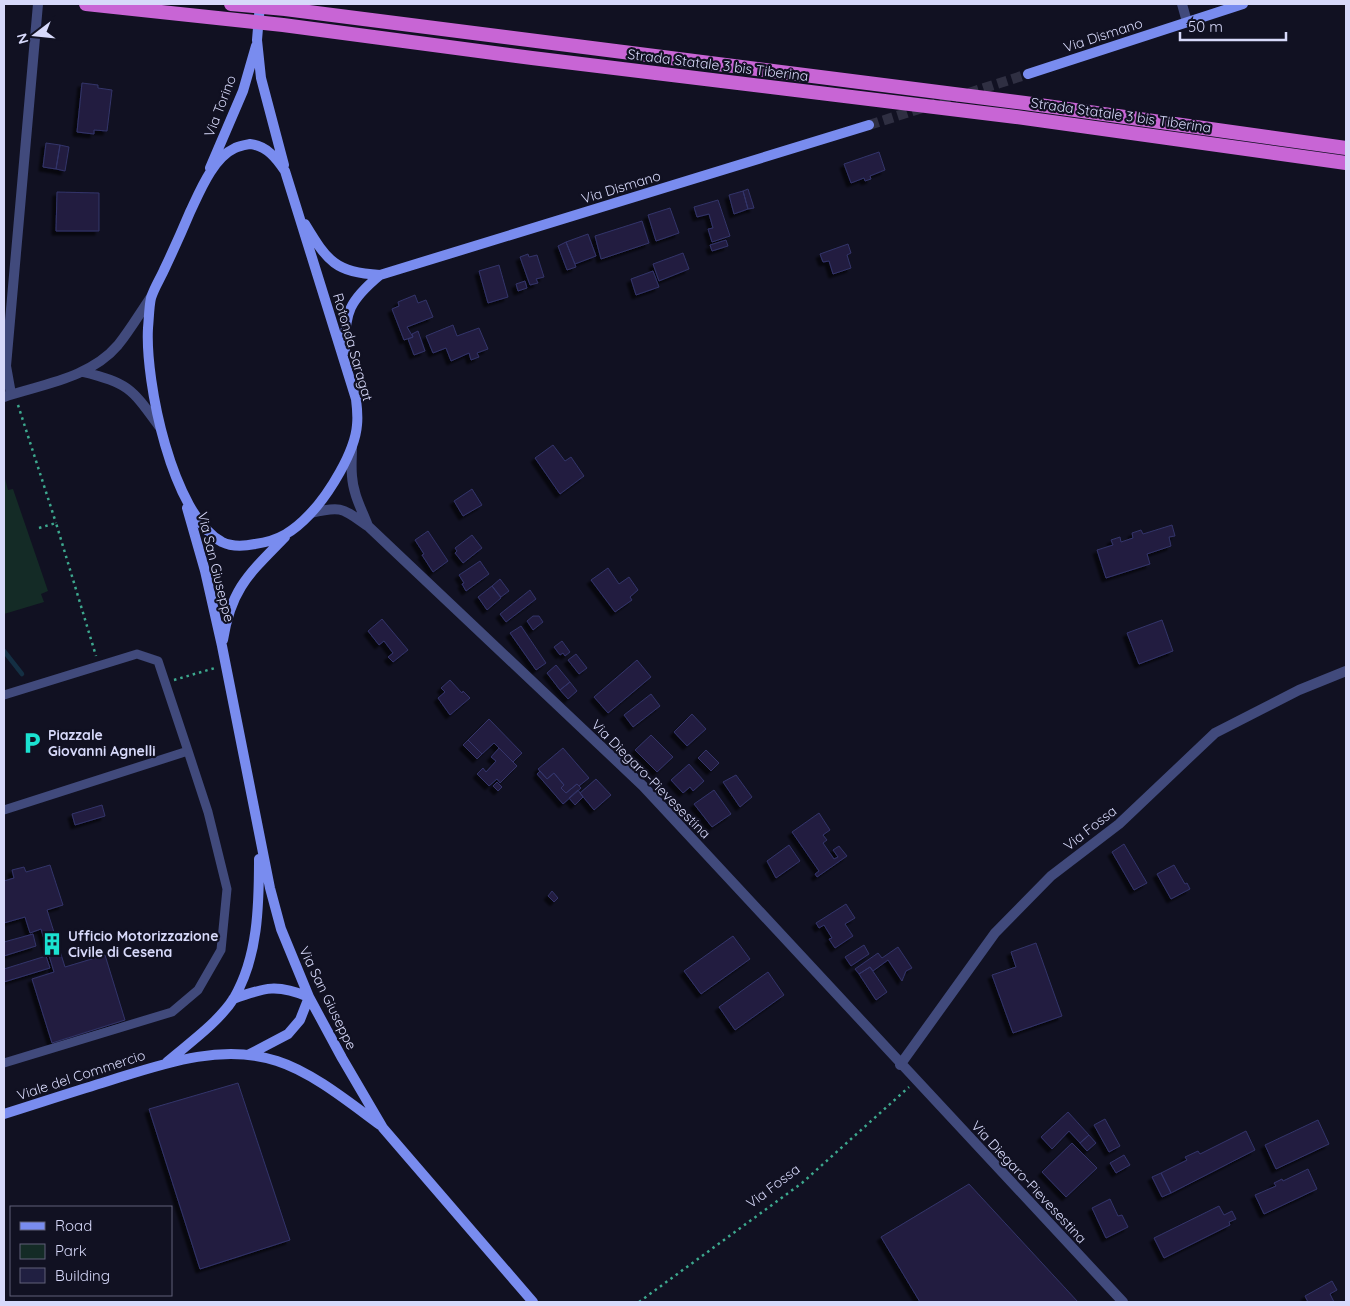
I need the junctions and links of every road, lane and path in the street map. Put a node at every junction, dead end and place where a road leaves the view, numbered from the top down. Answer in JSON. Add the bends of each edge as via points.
{"nodes":[{"id":1,"x":38,"y":4,"type":"edge"},
{"id":2,"x":86,"y":4,"type":"edge"},
{"id":3,"x":231,"y":4,"type":"edge"},
{"id":4,"x":235,"y":4,"type":"edge"},
{"id":5,"x":260,"y":4,"type":"edge"},
{"id":6,"x":1182,"y":4,"type":"edge"},
{"id":7,"x":1243,"y":4,"type":"edge"},
{"id":8,"x":1187,"y":22,"type":"junction"},
{"id":9,"x":257,"y":40,"type":"junction"},
{"id":10,"x":1028,"y":74,"type":"tunnel mouth"},
{"id":11,"x":869,"y":125,"type":"tunnel mouth"},
{"id":12,"x":1346,"y":148,"type":"edge"},
{"id":13,"x":1346,"y":164,"type":"edge"},
{"id":14,"x":285,"y":171,"type":"junction"},
{"id":15,"x":205,"y":181,"type":"junction"},
{"id":16,"x":296,"y":209,"type":"junction"},
{"id":17,"x":380,"y":275,"type":"junction"},
{"id":18,"x":151,"y":297,"type":"junction"},
{"id":19,"x":345,"y":362,"type":"junction"},
{"id":20,"x":83,"y":372,"type":"junction"},
{"id":21,"x":7,"y":395,"type":"edge"},
{"id":22,"x":11,"y":405,"type":"dead end"},
{"id":23,"x":159,"y":426,"type":"junction"},
{"id":24,"x":352,"y":447,"type":"junction"},
{"id":25,"x":183,"y":495,"type":"junction"},
{"id":26,"x":311,"y":513,"type":"junction"},
{"id":27,"x":56,"y":523,"type":"junction"},
{"id":28,"x":369,"y":527,"type":"junction"},
{"id":29,"x":39,"y":528,"type":"dead end"},
{"id":30,"x":288,"y":534,"type":"junction"},
{"id":31,"x":222,"y":646,"type":"junction"},
{"id":32,"x":99,"y":665,"type":"junction"},
{"id":33,"x":1346,"y":671,"type":"edge"},
{"id":34,"x":4,"y":695,"type":"edge"},
{"id":35,"x":188,"y":751,"type":"junction"},
{"id":36,"x":4,"y":810,"type":"edge"},
{"id":37,"x":260,"y":843,"type":"junction"},
{"id":38,"x":309,"y":997,"type":"junction"},
{"id":39,"x":233,"y":999,"type":"junction"},
{"id":40,"x":248,"y":1055,"type":"junction"},
{"id":41,"x":4,"y":1063,"type":"edge"},
{"id":42,"x":166,"y":1063,"type":"junction"},
{"id":43,"x":900,"y":1065,"type":"junction"},
{"id":44,"x":915,"y":1081,"type":"junction"},
{"id":45,"x":4,"y":1114,"type":"edge"},
{"id":46,"x":383,"y":1128,"type":"junction"},
{"id":47,"x":533,"y":1302,"type":"edge"},
{"id":48,"x":639,"y":1302,"type":"edge"},
{"id":49,"x":1123,"y":1302,"type":"edge"}],
"edges":[{"from":1,"to":21,"type":"street","via":[[6,366]]},
{"from":2,"to":13,"type":"highway","name":"Strada Statale 3 bis Tiberina","via":[[283,25],[1016,117]]},
{"from":3,"to":4,"type":"highway","name":"Strada Statale 3 bis Tiberina"},
{"from":4,"to":12,"type":"highway","name":"Strada Statale 3 bis Tiberina","via":[[1025,103]]},
{"from":5,"to":9,"type":"main road","name":"Via Torino"},
{"from":6,"to":8,"type":"street"},
{"from":7,"to":8,"type":"main road","name":"Via Dismano"},
{"from":8,"to":10,"type":"main road","name":"Via Dismano"},
{"from":9,"to":14,"type":"main road","name":"Via Torino","via":[[261,78]]},
{"from":9,"to":15,"type":"main road","name":"Via Torino","via":[[242,91]]},
{"from":11,"to":17,"type":"main road","name":"Via Dismano"},
{"from":14,"to":15,"type":"main road","name":"Rotonda Saragat","via":[[268,150],[250,144],[230,151]]},
{"from":14,"to":16,"type":"main road","name":"Rotonda Saragat"},
{"from":15,"to":18,"type":"main road","name":"Rotonda Saragat"},
{"from":16,"to":17,"type":"main road","name":"Via Dismano","via":[[321,251],[331,261],[360,274]]},
{"from":16,"to":19,"type":"main road","name":"Rotonda Saragat"},
{"from":17,"to":19,"type":"main road","name":"Via Dismano","via":[[356,298],[348,311],[344,334]]},
{"from":18,"to":20,"type":"street","via":[[118,345]]},
{"from":18,"to":23,"type":"main road","name":"Rotonda Saragat","via":[[149,374]]},
{"from":19,"to":24,"type":"main road","name":"Rotonda Saragat","via":[[356,399],[357,425]]},
{"from":20,"to":21,"type":"street"},
{"from":20,"to":23,"type":"street","via":[[127,387]]},
{"from":22,"to":27,"type":"path","via":[[18,403]]},
{"from":23,"to":25,"type":"main road","name":"Rotonda Saragat"},
{"from":24,"to":26,"type":"main road","name":"Rotonda Saragat","via":[[337,477]]},
{"from":24,"to":28,"type":"street","name":"Via Diegaro-Pievesestina","via":[[354,488]]},
{"from":25,"to":30,"type":"main road","name":"Rotonda Saragat","via":[[201,525],[222,542],[246,546]]},
{"from":25,"to":31,"type":"main road","name":"Via San Giuseppe"},
{"from":26,"to":28,"type":"street","name":"Via Diegaro-Pievesestina","via":[[340,509]]},
{"from":26,"to":30,"type":"main road","name":"Rotonda Saragat"},
{"from":27,"to":29,"type":"path"},
{"from":27,"to":32,"type":"path"},
{"from":28,"to":43,"type":"street","name":"Via Diegaro-Pievesestina","via":[[644,786]]},
{"from":30,"to":31,"type":"main road","name":"Via San Giuseppe","via":[[248,575],[233,600]]},
{"from":31,"to":37,"type":"main road","name":"Via San Giuseppe"},
{"from":32,"to":34,"type":"lane"},
{"from":32,"to":35,"type":"lane","via":[[137,654],[158,661]]},
{"from":33,"to":43,"type":"street","name":"Via Fossa","via":[[1299,690],[1216,733],[1119,824],[1051,876],[995,933]]},
{"from":35,"to":36,"type":"lane"},
{"from":35,"to":41,"type":"lane","via":[[208,812],[227,889],[221,950],[217,958],[198,990],[172,1012]]},
{"from":37,"to":38,"type":"main road","name":"Via San Giuseppe","via":[[281,929]]},
{"from":37,"to":39,"type":"main road","name":"Viale del Commercio","via":[[259,902],[254,939],[245,973]]},
{"from":38,"to":39,"type":"main road","name":"Viale del Commercio","via":[[280,988],[256,991]]},
{"from":38,"to":40,"type":"main road","name":"Viale del Commercio","via":[[300,1020],[288,1034]]},
{"from":38,"to":46,"type":"main road","name":"Via San Giuseppe"},
{"from":39,"to":42,"type":"main road","name":"Viale del Commercio"},
{"from":40,"to":42,"type":"main road","name":"Viale del Commercio","via":[[211,1056]]},
{"from":40,"to":46,"type":"main road","name":"Viale del Commercio","via":[[277,1061],[311,1078]]},
{"from":42,"to":45,"type":"main road","name":"Viale del Commercio"},
{"from":43,"to":44,"type":"street","name":"Via Diegaro-Pievesestina"},
{"from":44,"to":48,"type":"path","name":"Via Fossa","via":[[802,1183]]},
{"from":44,"to":49,"type":"street","name":"Via Diegaro-Pievesestina"},
{"from":46,"to":47,"type":"main road","name":"Via San Giuseppe"}]}
